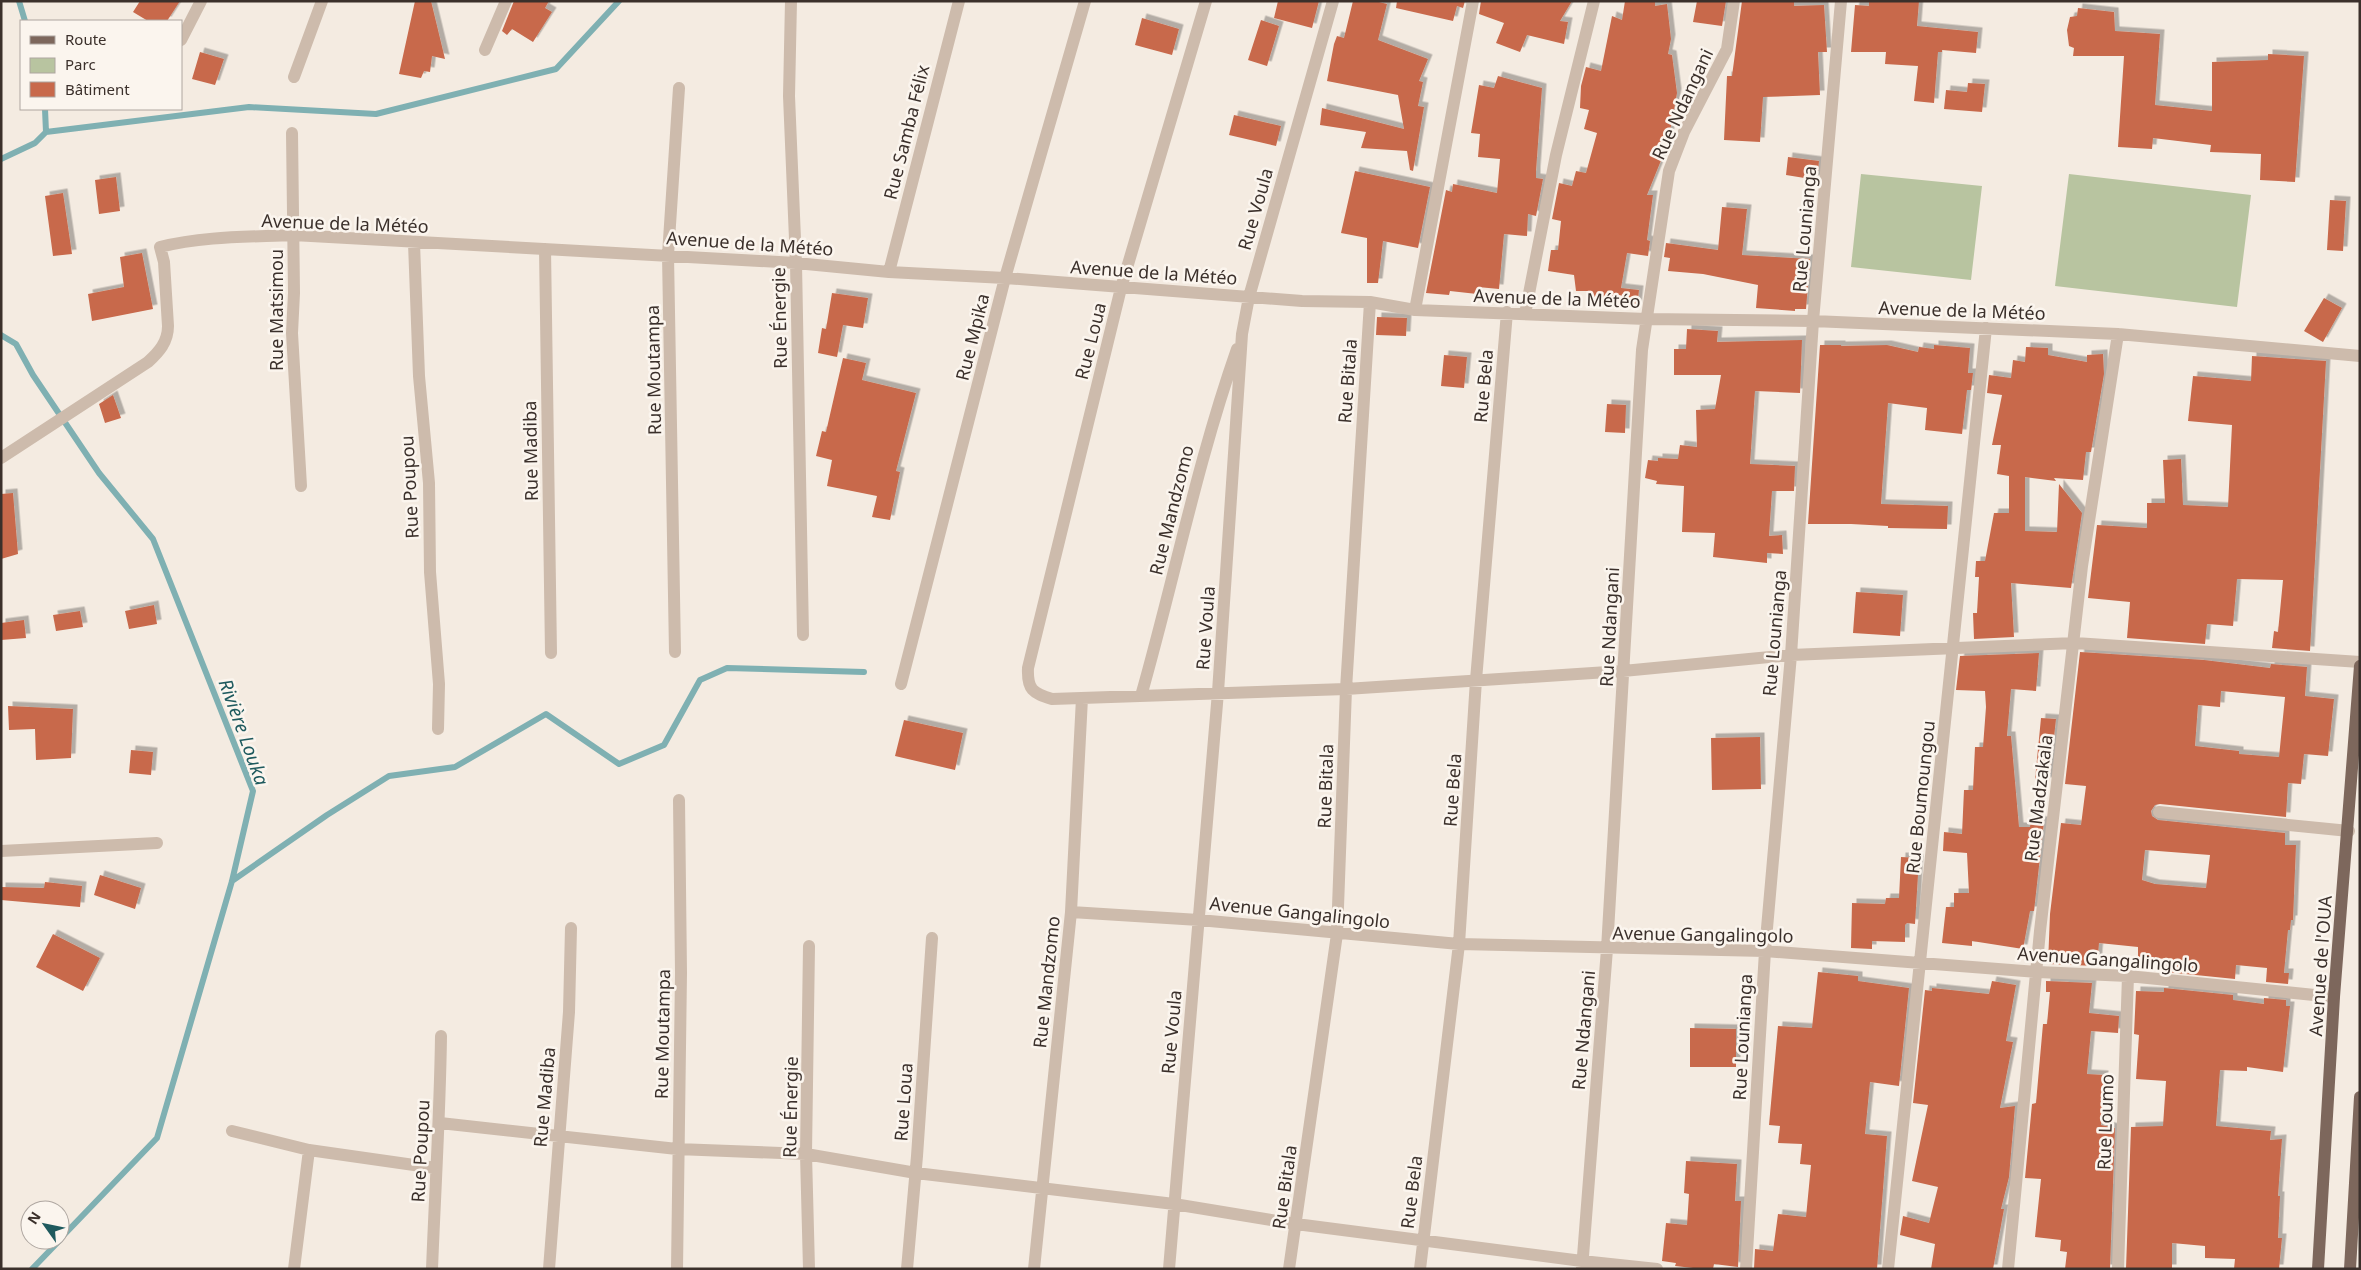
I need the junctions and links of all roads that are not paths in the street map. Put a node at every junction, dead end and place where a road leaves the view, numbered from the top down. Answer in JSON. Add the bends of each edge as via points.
{"nodes":[{"id":1,"x":200,"y":1,"type":"edge"},
{"id":2,"x":322,"y":1,"type":"edge"},
{"id":3,"x":506,"y":1,"type":"edge"},
{"id":4,"x":791,"y":1,"type":"edge"},
{"id":5,"x":958,"y":1,"type":"edge"},
{"id":6,"x":1085,"y":1,"type":"edge"},
{"id":7,"x":1206,"y":1,"type":"edge"},
{"id":8,"x":1333,"y":1,"type":"edge"},
{"id":9,"x":1473,"y":1,"type":"edge"},
{"id":10,"x":1594,"y":1,"type":"edge"},
{"id":11,"x":1734,"y":1,"type":"edge"},
{"id":12,"x":1841,"y":1,"type":"edge"},
{"id":13,"x":182,"y":38,"type":"edge"},
{"id":14,"x":485,"y":50,"type":"dead end"},
{"id":15,"x":294,"y":77,"type":"dead end"},
{"id":16,"x":679,"y":88,"type":"dead end"},
{"id":17,"x":292,"y":132,"type":"dead end"},
{"id":18,"x":293,"y":235,"type":"junction"},
{"id":19,"x":414,"y":243,"type":"junction"},
{"id":20,"x":545,"y":249,"type":"junction"},
{"id":21,"x":668,"y":255,"type":"junction"},
{"id":22,"x":796,"y":262,"type":"junction"},
{"id":23,"x":889,"y":272,"type":"junction"},
{"id":24,"x":1005,"y":278,"type":"junction"},
{"id":25,"x":1121,"y":288,"type":"junction"},
{"id":26,"x":1249,"y":297,"type":"junction"},
{"id":27,"x":1370,"y":302,"type":"junction"},
{"id":28,"x":1415,"y":310,"type":"junction"},
{"id":29,"x":1507,"y":312,"type":"junction"},
{"id":30,"x":1525,"y":314,"type":"junction"},
{"id":31,"x":1646,"y":319,"type":"junction"},
{"id":32,"x":1813,"y":321,"type":"junction"},
{"id":33,"x":1986,"y":328,"type":"junction"},
{"id":34,"x":1242,"y":334,"type":"junction"},
{"id":35,"x":2118,"y":334,"type":"junction"},
{"id":36,"x":2360,"y":356,"type":"edge"},
{"id":37,"x":1,"y":458,"type":"edge"},
{"id":38,"x":301,"y":486,"type":"dead end"},
{"id":39,"x":803,"y":635,"type":"dead end"},
{"id":40,"x":2075,"y":643,"type":"junction"},
{"id":41,"x":1954,"y":647,"type":"junction"},
{"id":42,"x":675,"y":652,"type":"dead end"},
{"id":43,"x":551,"y":653,"type":"dead end"},
{"id":44,"x":1792,"y":654,"type":"junction"},
{"id":45,"x":2360,"y":662,"type":"edge"},
{"id":46,"x":2360,"y":666,"type":"edge"},
{"id":47,"x":1624,"y":671,"type":"junction"},
{"id":48,"x":1476,"y":680,"type":"junction"},
{"id":49,"x":901,"y":684,"type":"dead end"},
{"id":50,"x":1346,"y":689,"type":"junction"},
{"id":51,"x":1218,"y":692,"type":"junction"},
{"id":52,"x":1142,"y":696,"type":"junction"},
{"id":53,"x":1082,"y":698,"type":"junction"},
{"id":54,"x":438,"y":729,"type":"dead end"},
{"id":55,"x":679,"y":800,"type":"dead end"},
{"id":56,"x":2159,"y":812,"type":"dead end"},
{"id":57,"x":2349,"y":831,"type":"junction"},
{"id":58,"x":157,"y":843,"type":"dead end"},
{"id":59,"x":1,"y":851,"type":"edge"},
{"id":60,"x":1071,"y":912,"type":"junction"},
{"id":61,"x":1198,"y":920,"type":"junction"},
{"id":62,"x":570,"y":928,"type":"dead end"},
{"id":63,"x":1337,"y":934,"type":"junction"},
{"id":64,"x":932,"y":938,"type":"dead end"},
{"id":65,"x":1460,"y":944,"type":"junction"},
{"id":66,"x":809,"y":946,"type":"dead end"},
{"id":67,"x":1607,"y":949,"type":"junction"},
{"id":68,"x":1765,"y":951,"type":"junction"},
{"id":69,"x":1921,"y":962,"type":"junction"},
{"id":70,"x":2038,"y":972,"type":"junction"},
{"id":71,"x":2128,"y":976,"type":"junction"},
{"id":72,"x":2334,"y":997,"type":"junction"},
{"id":73,"x":441,"y":1036,"type":"dead end"},
{"id":74,"x":2360,"y":1097,"type":"edge"},
{"id":75,"x":440,"y":1123,"type":"junction"},
{"id":76,"x":232,"y":1131,"type":"dead end"},
{"id":77,"x":558,"y":1138,"type":"junction"},
{"id":78,"x":677,"y":1149,"type":"junction"},
{"id":79,"x":309,"y":1150,"type":"junction"},
{"id":80,"x":806,"y":1154,"type":"junction"},
{"id":81,"x":435,"y":1168,"type":"junction"},
{"id":82,"x":916,"y":1172,"type":"junction"},
{"id":83,"x":1043,"y":1187,"type":"junction"},
{"id":84,"x":1174,"y":1204,"type":"junction"},
{"id":85,"x":2356,"y":1218,"type":"edge"},
{"id":86,"x":1296,"y":1224,"type":"junction"},
{"id":87,"x":1423,"y":1240,"type":"junction"},
{"id":88,"x":1582,"y":1265,"type":"edge"},
{"id":89,"x":294,"y":1269,"type":"edge"},
{"id":90,"x":432,"y":1269,"type":"edge"},
{"id":91,"x":550,"y":1269,"type":"edge"},
{"id":92,"x":677,"y":1269,"type":"edge"},
{"id":93,"x":809,"y":1269,"type":"edge"},
{"id":94,"x":907,"y":1269,"type":"edge"},
{"id":95,"x":1034,"y":1269,"type":"edge"},
{"id":96,"x":1168,"y":1269,"type":"edge"},
{"id":97,"x":1290,"y":1269,"type":"edge"},
{"id":98,"x":1420,"y":1269,"type":"edge"},
{"id":99,"x":1657,"y":1269,"type":"edge"},
{"id":100,"x":1746,"y":1269,"type":"edge"},
{"id":101,"x":1888,"y":1269,"type":"edge"},
{"id":102,"x":2008,"y":1269,"type":"edge"},
{"id":103,"x":2118,"y":1269,"type":"edge"},
{"id":104,"x":2318,"y":1269,"type":"edge"},
{"id":105,"x":2350,"y":1269,"type":"edge"}],
"edges":[{"from":1,"to":13,"type":"street"},
{"from":2,"to":15,"type":"street"},
{"from":3,"to":14,"type":"street"},
{"from":4,"to":22,"type":"street","name":"Rue Énergie","via":[[789,96]]},
{"from":5,"to":23,"type":"street","name":"Rue Samba Félix"},
{"from":6,"to":24,"type":"street","name":"Rue Mpika"},
{"from":7,"to":25,"type":"street","name":"Rue Loua"},
{"from":8,"to":26,"type":"street","name":"Rue Voula"},
{"from":9,"to":28,"type":"street"},
{"from":10,"to":30,"type":"street","via":[[1556,155]]},
{"from":11,"to":31,"type":"street","name":"Rue Ndangani","via":[[1726,48],[1684,132],[1669,171]]},
{"from":12,"to":32,"type":"street","name":"Rue Lounianga"},
{"from":16,"to":21,"type":"street","name":"Rue Moutampa"},
{"from":17,"to":18,"type":"street","name":"Rue Matsimou"},
{"from":18,"to":19,"type":"street","name":"Avenue de la Météo"},
{"from":18,"to":37,"type":"street","name":"Avenue de la Météo","via":[[204,239],[160,247],[168,326],[160,350],[148,362]]},
{"from":18,"to":38,"type":"street","name":"Rue Matsimou","via":[[292,333]]},
{"from":19,"to":20,"type":"street","name":"Avenue de la Météo"},
{"from":19,"to":54,"type":"street","name":"Rue Poupou","via":[[429,483],[430,572],[439,684]]},
{"from":20,"to":21,"type":"street","name":"Avenue de la Météo"},
{"from":20,"to":43,"type":"street","name":"Rue Madiba"},
{"from":21,"to":22,"type":"street","name":"Avenue de la Météo"},
{"from":21,"to":42,"type":"street","name":"Rue Moutampa"},
{"from":22,"to":23,"type":"street","name":"Avenue de la Météo"},
{"from":22,"to":39,"type":"street","name":"Rue Énergie"},
{"from":23,"to":24,"type":"street","name":"Avenue de la Météo"},
{"from":24,"to":25,"type":"street","name":"Avenue de la Météo"},
{"from":24,"to":49,"type":"street","name":"Rue Mpika"},
{"from":25,"to":26,"type":"street","name":"Avenue de la Météo"},
{"from":25,"to":53,"type":"street","name":"Rue Loua","via":[[1028,668],[1029,686],[1033,691],[1052,699]]},
{"from":26,"to":27,"type":"street","name":"Avenue de la Météo"},
{"from":26,"to":34,"type":"street","name":"Rue Voula"},
{"from":27,"to":28,"type":"street","name":"Avenue de la Météo"},
{"from":27,"to":50,"type":"street","name":"Rue Bitala"},
{"from":28,"to":29,"type":"street","name":"Avenue de la Météo"},
{"from":29,"to":30,"type":"street","name":"Avenue de la Météo"},
{"from":29,"to":48,"type":"street","name":"Rue Bela"},
{"from":30,"to":31,"type":"street","name":"Avenue de la Météo"},
{"from":31,"to":32,"type":"street","name":"Avenue de la Météo"},
{"from":31,"to":47,"type":"street","name":"Rue Ndangani"},
{"from":32,"to":33,"type":"street","name":"Avenue de la Météo"},
{"from":32,"to":44,"type":"street","name":"Rue Lounianga"},
{"from":33,"to":35,"type":"street","name":"Avenue de la Météo"},
{"from":33,"to":41,"type":"street","name":"Rue Boumoungou"},
{"from":34,"to":51,"type":"street","name":"Rue Voula"},
{"from":34,"to":52,"type":"street","name":"Rue Mandzomo","via":[[1214,412]]},
{"from":35,"to":36,"type":"street","name":"Avenue de la Météo"},
{"from":35,"to":40,"type":"street","name":"Rue Madzakala","via":[[2082,566]]},
{"from":40,"to":41,"type":"street"},
{"from":40,"to":45,"type":"street"},
{"from":40,"to":70,"type":"street","name":"Rue Madzakala","via":[[2040,931]]},
{"from":41,"to":44,"type":"street"},
{"from":41,"to":69,"type":"street","name":"Rue Boumoungou"},
{"from":44,"to":47,"type":"street"},
{"from":44,"to":68,"type":"street","name":"Rue Lounianga"},
{"from":46,"to":57,"type":"main road","name":"Avenue de l'OUA"},
{"from":47,"to":48,"type":"street"},
{"from":47,"to":67,"type":"street","name":"Rue Ndangani"},
{"from":48,"to":50,"type":"street"},
{"from":48,"to":65,"type":"street","name":"Rue Bela"},
{"from":50,"to":51,"type":"street"},
{"from":50,"to":63,"type":"street","name":"Rue Bitala"},
{"from":51,"to":52,"type":"street"},
{"from":51,"to":61,"type":"street","name":"Rue Voula"},
{"from":52,"to":53,"type":"street"},
{"from":53,"to":60,"type":"street","name":"Rue Mandzomo"},
{"from":55,"to":78,"type":"street","name":"Rue Moutampa","via":[[681,973]]},
{"from":56,"to":57,"type":"street"},
{"from":57,"to":72,"type":"main road","name":"Avenue de l'OUA"},
{"from":58,"to":59,"type":"street"},
{"from":60,"to":61,"type":"street","name":"Avenue Gangalingolo"},
{"from":60,"to":83,"type":"street","name":"Rue Mandzomo"},
{"from":61,"to":63,"type":"street","name":"Avenue Gangalingolo"},
{"from":61,"to":84,"type":"street","name":"Rue Voula"},
{"from":62,"to":77,"type":"street","name":"Rue Madiba","via":[[570,1012]]},
{"from":63,"to":65,"type":"street","name":"Avenue Gangalingolo"},
{"from":63,"to":86,"type":"street","name":"Rue Bitala"},
{"from":64,"to":82,"type":"street","name":"Rue Loua"},
{"from":65,"to":67,"type":"street","name":"Avenue Gangalingolo"},
{"from":65,"to":87,"type":"street","name":"Rue Bela"},
{"from":66,"to":80,"type":"street","name":"Rue Énergie"},
{"from":67,"to":68,"type":"street","name":"Avenue Gangalingolo"},
{"from":67,"to":88,"type":"street","name":"Rue Ndangani"},
{"from":68,"to":69,"type":"street","name":"Avenue Gangalingolo"},
{"from":68,"to":100,"type":"street","name":"Rue Lounianga"},
{"from":69,"to":70,"type":"street","name":"Avenue Gangalingolo"},
{"from":69,"to":101,"type":"street","name":"Rue Boumoungou"},
{"from":70,"to":71,"type":"street","name":"Avenue Gangalingolo"},
{"from":70,"to":102,"type":"street","name":"Rue Madzakala"},
{"from":71,"to":72,"type":"street","name":"Avenue Gangalingolo"},
{"from":71,"to":103,"type":"street","name":"Rue Loumo"},
{"from":72,"to":104,"type":"main road","name":"Avenue de l'OUA"},
{"from":73,"to":75,"type":"street","name":"Rue Poupou"},
{"from":74,"to":85,"type":"main road"},
{"from":75,"to":77,"type":"street"},
{"from":75,"to":81,"type":"street","name":"Rue Poupou"},
{"from":76,"to":79,"type":"street"},
{"from":77,"to":78,"type":"street"},
{"from":77,"to":91,"type":"street","name":"Rue Madiba"},
{"from":78,"to":80,"type":"street"},
{"from":78,"to":92,"type":"street","name":"Rue Moutampa"},
{"from":79,"to":81,"type":"street"},
{"from":79,"to":89,"type":"street"},
{"from":80,"to":82,"type":"street"},
{"from":80,"to":93,"type":"street","name":"Rue Énergie"},
{"from":81,"to":90,"type":"street","name":"Rue Poupou"},
{"from":82,"to":83,"type":"street"},
{"from":82,"to":94,"type":"street","name":"Rue Loua"},
{"from":83,"to":84,"type":"street"},
{"from":83,"to":95,"type":"street","name":"Rue Mandzomo"},
{"from":84,"to":86,"type":"street"},
{"from":84,"to":96,"type":"street","name":"Rue Voula"},
{"from":85,"to":105,"type":"main road"},
{"from":86,"to":87,"type":"street"},
{"from":86,"to":97,"type":"street","name":"Rue Bitala"},
{"from":87,"to":88,"type":"street"},
{"from":87,"to":98,"type":"street","name":"Rue Bela"},
{"from":88,"to":99,"type":"street"}]}
